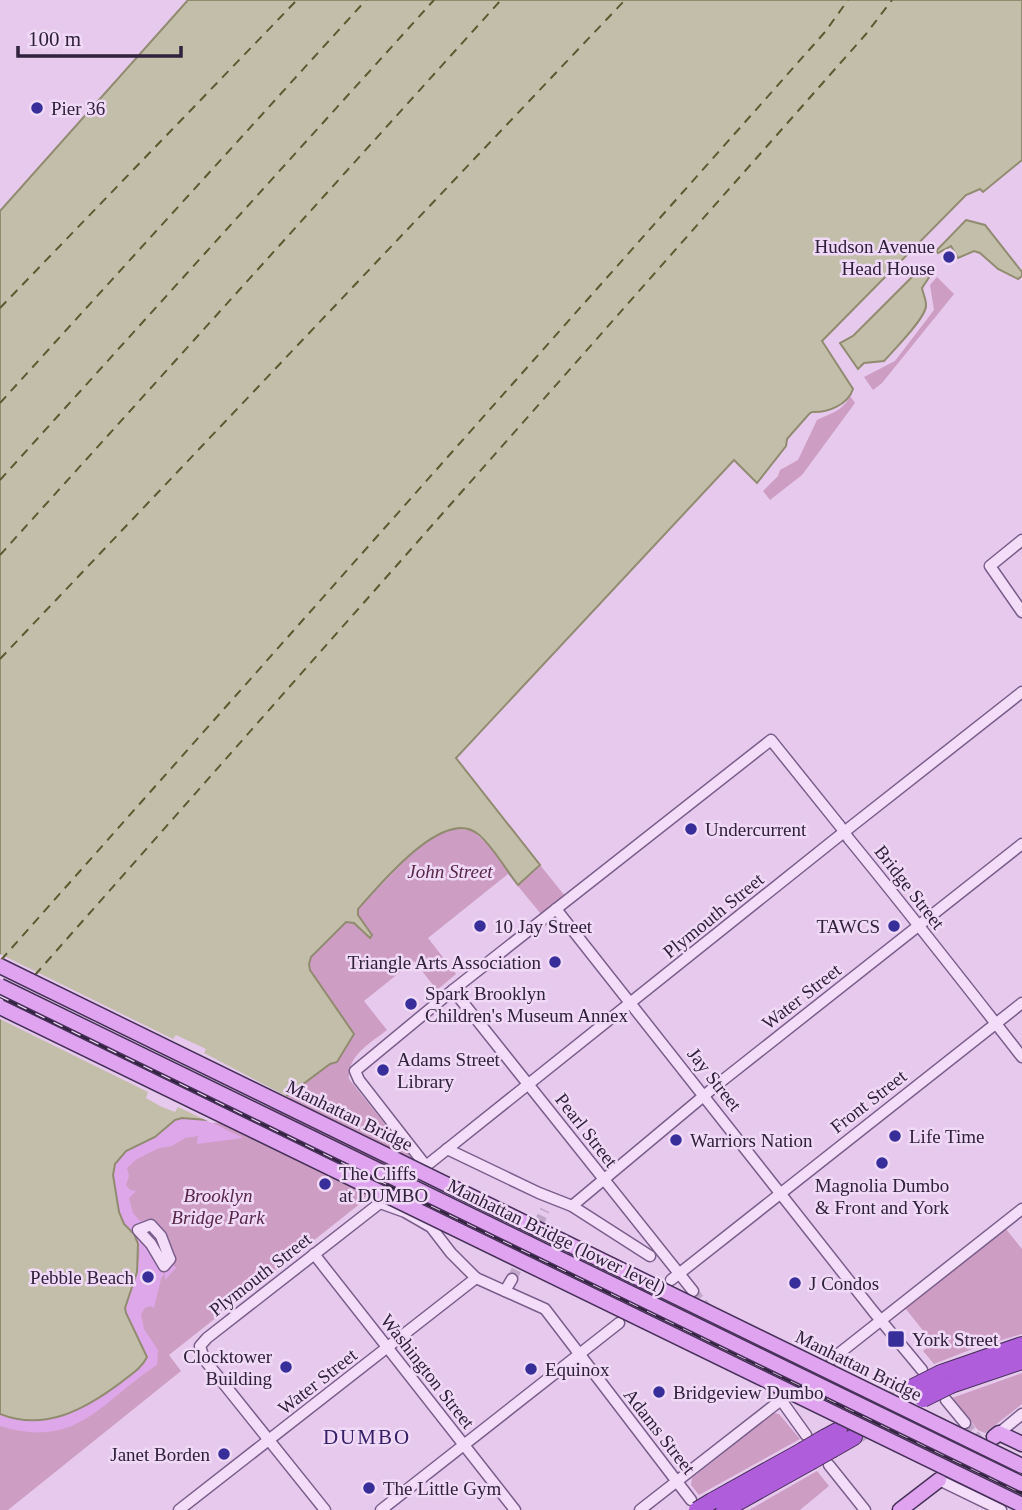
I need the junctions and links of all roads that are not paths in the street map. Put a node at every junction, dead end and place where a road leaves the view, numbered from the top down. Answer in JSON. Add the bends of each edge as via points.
{"nodes":[{"id":1,"x":1022,"y":540,"type":"edge"},
{"id":2,"x":1022,"y":612,"type":"edge"},
{"id":3,"x":1022,"y":692,"type":"edge"},
{"id":4,"x":844,"y":832,"type":"junction"},
{"id":5,"x":1022,"y":844,"type":"edge"},
{"id":6,"x":556,"y":909,"type":"junction"},
{"id":7,"x":918,"y":926,"type":"junction"},
{"id":8,"x":0,"y":966,"type":"edge"},
{"id":9,"x":0,"y":986,"type":"edge"},
{"id":10,"x":453,"y":990,"type":"junction"},
{"id":11,"x":631,"y":1003,"type":"junction"},
{"id":12,"x":1022,"y":1003,"type":"edge"},
{"id":13,"x":0,"y":1007,"type":"edge"},
{"id":14,"x":996,"y":1023,"type":"junction"},
{"id":15,"x":1022,"y":1057,"type":"edge"},
{"id":16,"x":529,"y":1084,"type":"junction"},
{"id":17,"x":704,"y":1096,"type":"junction"},
{"id":18,"x":447,"y":1149,"type":"junction"},
{"id":19,"x":603,"y":1178,"type":"junction"},
{"id":20,"x":781,"y":1193,"type":"junction"},
{"id":21,"x":545,"y":1195,"type":"junction"},
{"id":22,"x":380,"y":1203,"type":"joint"},
{"id":23,"x":572,"y":1206,"type":"junction"},
{"id":24,"x":1022,"y":1209,"type":"edge"},
{"id":25,"x":545,"y":1210,"type":"tunnel mouth"},
{"id":26,"x":314,"y":1254,"type":"junction"},
{"id":27,"x":650,"y":1256,"type":"dead end"},
{"id":28,"x":675,"y":1277,"type":"junction"},
{"id":29,"x":476,"y":1278,"type":"junction"},
{"id":30,"x":512,"y":1279,"type":"tunnel mouth"},
{"id":31,"x":505,"y":1291,"type":"junction"},
{"id":32,"x":693,"y":1292,"type":"tunnel mouth"},
{"id":33,"x":881,"y":1320,"type":"junction"},
{"id":34,"x":619,"y":1322,"type":"dead end"},
{"id":35,"x":1022,"y":1345,"type":"edge"},
{"id":36,"x":387,"y":1348,"type":"junction"},
{"id":37,"x":580,"y":1354,"type":"junction"},
{"id":38,"x":832,"y":1359,"type":"dead end"},
{"id":39,"x":1022,"y":1361,"type":"edge"},
{"id":40,"x":922,"y":1370,"type":"dead end"},
{"id":41,"x":946,"y":1386,"type":"junction"},
{"id":42,"x":914,"y":1395,"type":"tunnel mouth"},
{"id":43,"x":1022,"y":1414,"type":"edge"},
{"id":44,"x":965,"y":1423,"type":"tunnel mouth"},
{"id":45,"x":846,"y":1433,"type":"tunnel mouth"},
{"id":46,"x":996,"y":1435,"type":"joint"},
{"id":47,"x":269,"y":1440,"type":"junction"},
{"id":48,"x":1022,"y":1444,"type":"edge"},
{"id":49,"x":463,"y":1445,"type":"junction"},
{"id":50,"x":806,"y":1449,"type":"junction"},
{"id":51,"x":829,"y":1451,"type":"junction"},
{"id":52,"x":1022,"y":1466,"type":"edge"},
{"id":53,"x":939,"y":1480,"type":"joint"},
{"id":54,"x":677,"y":1481,"type":"junction"},
{"id":55,"x":1022,"y":1485,"type":"edge"},
{"id":56,"x":1022,"y":1504,"type":"edge"},
{"id":57,"x":694,"y":1505,"type":"edge"},
{"id":58,"x":718,"y":1506,"type":"edge"},
{"id":59,"x":178,"y":1510,"type":"edge"},
{"id":60,"x":325,"y":1510,"type":"edge"},
{"id":61,"x":381,"y":1510,"type":"edge"},
{"id":62,"x":515,"y":1510,"type":"edge"},
{"id":63,"x":640,"y":1510,"type":"edge"},
{"id":64,"x":865,"y":1510,"type":"edge"},
{"id":65,"x":900,"y":1510,"type":"edge"},
{"id":66,"x":1001,"y":1510,"type":"edge"}],
"edges":[{"from":1,"to":2,"type":"street","via":[[990,566]]},
{"from":3,"to":4,"type":"street","name":"Plymouth Street"},
{"from":4,"to":6,"type":"street","name":"Bridge Street","via":[[771,740]]},
{"from":4,"to":7,"type":"street","name":"Bridge Street"},
{"from":4,"to":11,"type":"street","name":"Plymouth Street"},
{"from":5,"to":7,"type":"street","name":"Water Street"},
{"from":6,"to":10,"type":"street"},
{"from":6,"to":11,"type":"street","name":"Jay Street"},
{"from":7,"to":14,"type":"street","name":"Bridge Street"},
{"from":7,"to":17,"type":"street","name":"Water Street"},
{"from":8,"to":52,"type":"main road","name":"Manhattan Bridge","bridge":true},
{"from":9,"to":55,"type":"main road","name":"Manhattan Bridge (lower level)","bridge":true},
{"from":10,"to":16,"type":"street","name":"Pearl Street"},
{"from":10,"to":18,"type":"street","name":"Plymouth Street","via":[[355,1071],[426,1166]]},
{"from":11,"to":16,"type":"street","name":"Plymouth Street"},
{"from":11,"to":17,"type":"street","name":"Jay Street"},
{"from":12,"to":14,"type":"street","name":"Front Street"},
{"from":13,"to":56,"type":"main road","bridge":true},
{"from":14,"to":15,"type":"street","name":"Bridge Street"},
{"from":14,"to":20,"type":"street","name":"Front Street"},
{"from":16,"to":18,"type":"street","name":"Plymouth Street"},
{"from":16,"to":19,"type":"street","name":"Pearl Street"},
{"from":17,"to":19,"type":"street","name":"Water Street"},
{"from":17,"to":20,"type":"street","name":"Jay Street"},
{"from":18,"to":21,"type":"street"},
{"from":19,"to":23,"type":"street","name":"Water Street"},
{"from":19,"to":28,"type":"street","name":"Pearl Street"},
{"from":20,"to":28,"type":"street","name":"Front Street"},
{"from":20,"to":33,"type":"street","name":"Jay Street"},
{"from":21,"to":23,"type":"street"},
{"from":21,"to":25,"type":"street"},
{"from":22,"to":26,"type":"street","name":"Plymouth Street"},
{"from":22,"to":29,"type":"street","name":"Adams Street","via":[[431,1227]]},
{"from":23,"to":27,"type":"street"},
{"from":24,"to":33,"type":"street"},
{"from":26,"to":36,"type":"street","name":"Washington Street"},
{"from":26,"to":47,"type":"street","name":"Plymouth Street","via":[[207,1338],[200,1349]]},
{"from":28,"to":32,"type":"street","name":"Pearl Street"},
{"from":29,"to":31,"type":"street","name":"Adams Street"},
{"from":29,"to":36,"type":"street","name":"Water Street"},
{"from":30,"to":31,"type":"street"},
{"from":31,"to":37,"type":"street","name":"Adams Street","via":[[545,1309]]},
{"from":33,"to":38,"type":"street"},
{"from":33,"to":40,"type":"street","name":"Jay Street"},
{"from":34,"to":37,"type":"street"},
{"from":35,"to":41,"type":"highway"},
{"from":36,"to":47,"type":"street","name":"Water Street"},
{"from":36,"to":49,"type":"street","name":"Washington Street"},
{"from":37,"to":49,"type":"street"},
{"from":37,"to":54,"type":"street","name":"Adams Street"},
{"from":39,"to":41,"type":"highway"},
{"from":41,"to":42,"type":"highway","bridge":true},
{"from":41,"to":44,"type":"street"},
{"from":43,"to":46,"type":"street"},
{"from":45,"to":51,"type":"highway"},
{"from":46,"to":48,"type":"main road"},
{"from":47,"to":59,"type":"street","name":"Water Street"},
{"from":47,"to":60,"type":"street"},
{"from":49,"to":61,"type":"street"},
{"from":49,"to":62,"type":"street","name":"Washington Street"},
{"from":50,"to":51,"type":"highway","bridge":true},
{"from":50,"to":54,"type":"street","via":[[781,1400]]},
{"from":50,"to":58,"type":"highway"},
{"from":51,"to":64,"type":"street"},
{"from":53,"to":65,"type":"main road"},
{"from":53,"to":66,"type":"street"},
{"from":54,"to":57,"type":"street","name":"Adams Street"},
{"from":54,"to":63,"type":"street"},
{"from":57,"to":58,"type":"highway","bridge":true}]}
